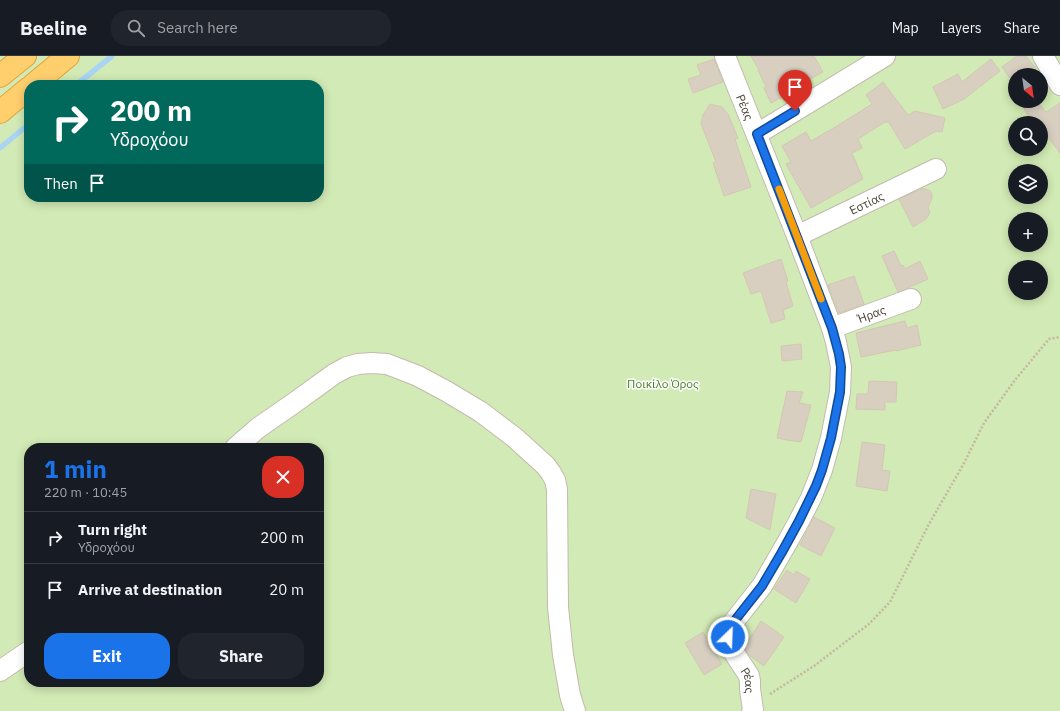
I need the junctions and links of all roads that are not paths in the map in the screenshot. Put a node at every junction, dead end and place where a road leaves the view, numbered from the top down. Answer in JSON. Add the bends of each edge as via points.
{"nodes":[{"id":1,"x":25,"y":56,"type":"edge"},
{"id":2,"x":68,"y":56,"type":"edge"},
{"id":3,"x":725,"y":56,"type":"edge"},
{"id":4,"x":885,"y":56,"type":"edge"},
{"id":5,"x":1043,"y":56,"type":"edge"},
{"id":6,"x":0,"y":76,"type":"edge"},
{"id":7,"x":39,"y":80,"type":"edge"},
{"id":8,"x":1060,"y":85,"type":"edge"},
{"id":9,"x":24,"y":92,"type":"edge"},
{"id":10,"x":0,"y":112,"type":"edge"},
{"id":11,"x":757,"y":134,"type":"junction"},
{"id":12,"x":936,"y":169,"type":"dead end"},
{"id":13,"x":797,"y":236,"type":"junction"},
{"id":14,"x":911,"y":299,"type":"dead end"},
{"id":15,"x":832,"y":328,"type":"junction"},
{"id":16,"x":241,"y":443,"type":"edge"},
{"id":17,"x":24,"y":654,"type":"edge"},
{"id":18,"x":0,"y":671,"type":"edge"},
{"id":19,"x":753,"y":710,"type":"edge"},
{"id":20,"x":575,"y":711,"type":"edge"}],
"edges":[{"from":1,"to":6,"type":"highway"},
{"from":2,"to":7,"type":"highway"},
{"from":3,"to":11,"type":"street","name":"Ρέας"},
{"from":4,"to":11,"type":"street"},
{"from":5,"to":8,"type":"street"},
{"from":9,"to":10,"type":"highway"},
{"from":11,"to":13,"type":"street","name":"Ρέας"},
{"from":12,"to":13,"type":"street","name":"Εστίας"},
{"from":13,"to":15,"type":"street","name":"Ρέας"},
{"from":14,"to":15,"type":"street","name":"Ήρας"},
{"from":15,"to":19,"type":"street","name":"Ρέας","via":[[841,367],[840,392],[822,470],[799,521],[762,586],[729,630],[730,645],[749,676]]},
{"from":16,"to":20,"type":"street","via":[[334,374],[358,364],[372,363],[387,364],[418,376],[481,412],[514,437],[546,466],[555,480],[558,607],[563,655]]},
{"from":17,"to":18,"type":"street"}]}
